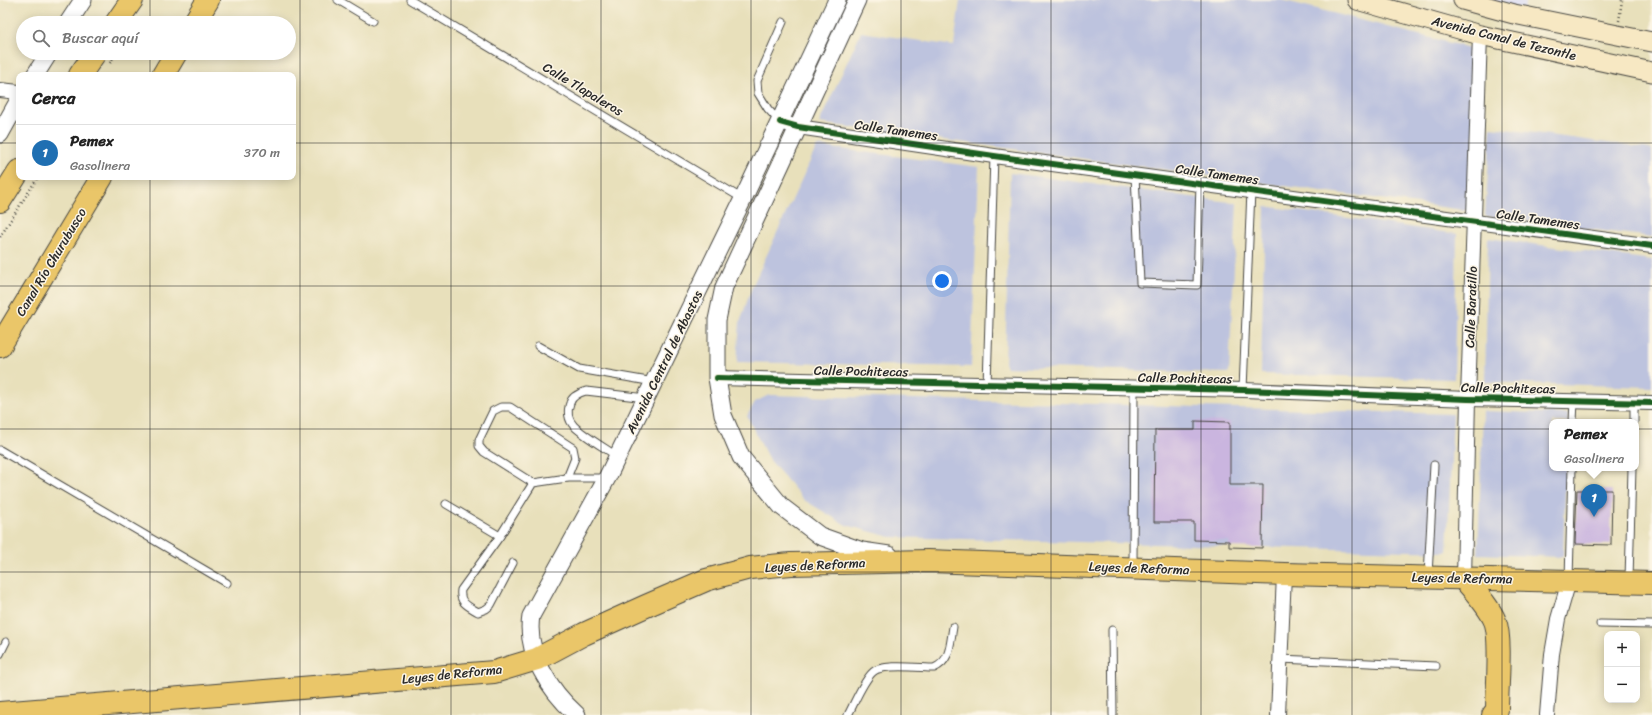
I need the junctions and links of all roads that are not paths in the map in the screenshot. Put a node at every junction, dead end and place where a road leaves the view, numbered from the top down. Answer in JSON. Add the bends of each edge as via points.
{"nodes":[{"id":1,"x":83,"y":0,"type":"edge"},
{"id":2,"x":132,"y":0,"type":"edge"},
{"id":3,"x":208,"y":0,"type":"edge"},
{"id":4,"x":338,"y":0,"type":"edge"},
{"id":5,"x":410,"y":0,"type":"edge"},
{"id":6,"x":838,"y":0,"type":"edge"},
{"id":7,"x":857,"y":0,"type":"edge"},
{"id":8,"x":1463,"y":0,"type":"edge"},
{"id":9,"x":1370,"y":2,"type":"edge"},
{"id":10,"x":73,"y":16,"type":"edge"},
{"id":11,"x":121,"y":16,"type":"edge"},
{"id":12,"x":198,"y":16,"type":"edge"},
{"id":13,"x":373,"y":21,"type":"dead end"},
{"id":14,"x":783,"y":22,"type":"dead end"},
{"id":15,"x":1480,"y":35,"type":"junction"},
{"id":16,"x":1652,"y":42,"type":"edge"},
{"id":17,"x":45,"y":60,"type":"edge"},
{"id":18,"x":90,"y":60,"type":"edge"},
{"id":19,"x":172,"y":60,"type":"edge"},
{"id":20,"x":37,"y":72,"type":"edge"},
{"id":21,"x":82,"y":72,"type":"edge"},
{"id":22,"x":165,"y":72,"type":"edge"},
{"id":23,"x":1652,"y":72,"type":"edge"},
{"id":24,"x":0,"y":90,"type":"edge"},
{"id":25,"x":16,"y":92,"type":"edge"},
{"id":26,"x":16,"y":105,"type":"edge"},
{"id":27,"x":780,"y":122,"type":"junction"},
{"id":28,"x":798,"y":127,"type":"junction"},
{"id":29,"x":0,"y":134,"type":"edge"},
{"id":30,"x":994,"y":156,"type":"junction"},
{"id":31,"x":1135,"y":175,"type":"junction"},
{"id":32,"x":16,"y":176,"type":"edge"},
{"id":33,"x":100,"y":180,"type":"edge"},
{"id":34,"x":1200,"y":183,"type":"junction"},
{"id":35,"x":1250,"y":190,"type":"junction"},
{"id":36,"x":743,"y":200,"type":"junction"},
{"id":37,"x":0,"y":201,"type":"edge"},
{"id":38,"x":1474,"y":222,"type":"junction"},
{"id":39,"x":1652,"y":246,"type":"edge"},
{"id":40,"x":0,"y":346,"type":"edge"},
{"id":41,"x":538,"y":346,"type":"dead end"},
{"id":42,"x":716,"y":378,"type":"junction"},
{"id":43,"x":654,"y":382,"type":"junction"},
{"id":44,"x":987,"y":384,"type":"junction"},
{"id":45,"x":1134,"y":387,"type":"junction"},
{"id":46,"x":1243,"y":390,"type":"junction"},
{"id":47,"x":647,"y":398,"type":"junction"},
{"id":48,"x":1468,"y":399,"type":"junction"},
{"id":49,"x":1574,"y":401,"type":"junction"},
{"id":50,"x":1634,"y":402,"type":"junction"},
{"id":51,"x":1652,"y":403,"type":"edge"},
{"id":52,"x":1573,"y":419,"type":"edge"},
{"id":53,"x":1634,"y":419,"type":"edge"},
{"id":54,"x":0,"y":450,"type":"edge"},
{"id":55,"x":618,"y":457,"type":"junction"},
{"id":56,"x":1434,"y":465,"type":"dead end"},
{"id":57,"x":1572,"y":471,"type":"edge"},
{"id":58,"x":1632,"y":471,"type":"edge"},
{"id":59,"x":567,"y":478,"type":"junction"},
{"id":60,"x":608,"y":478,"type":"junction"},
{"id":61,"x":532,"y":483,"type":"junction"},
{"id":62,"x":446,"y":504,"type":"dead end"},
{"id":63,"x":500,"y":536,"type":"junction"},
{"id":64,"x":928,"y":561,"type":"junction"},
{"id":65,"x":513,"y":563,"type":"dead end"},
{"id":66,"x":1133,"y":568,"type":"junction"},
{"id":67,"x":1284,"y":574,"type":"junction"},
{"id":68,"x":1428,"y":578,"type":"junction"},
{"id":69,"x":1464,"y":579,"type":"junction"},
{"id":70,"x":1569,"y":581,"type":"junction"},
{"id":71,"x":1629,"y":582,"type":"junction"},
{"id":72,"x":227,"y":583,"type":"dead end"},
{"id":73,"x":1652,"y":583,"type":"edge"},
{"id":74,"x":1600,"y":624,"type":"dead end"},
{"id":75,"x":1652,"y":625,"type":"edge"},
{"id":76,"x":952,"y":627,"type":"dead end"},
{"id":77,"x":1112,"y":630,"type":"dead end"},
{"id":78,"x":6,"y":642,"type":"dead end"},
{"id":79,"x":0,"y":654,"type":"edge"},
{"id":80,"x":537,"y":659,"type":"junction"},
{"id":81,"x":1280,"y":660,"type":"junction"},
{"id":82,"x":1436,"y":666,"type":"dead end"},
{"id":83,"x":0,"y":713,"type":"edge"},
{"id":84,"x":577,"y":715,"type":"edge"},
{"id":85,"x":848,"y":715,"type":"edge"},
{"id":86,"x":1113,"y":715,"type":"edge"},
{"id":87,"x":1278,"y":715,"type":"edge"},
{"id":88,"x":1494,"y":715,"type":"edge"},
{"id":89,"x":1547,"y":715,"type":"edge"}],
"edges":[{"from":1,"to":10,"type":"street"},
{"from":2,"to":11,"type":"main road"},
{"from":3,"to":12,"type":"main road"},
{"from":4,"to":13,"type":"lane"},
{"from":5,"to":36,"type":"lane","name":"Calle Tlapaleros"},
{"from":6,"to":27,"type":"street","name":"Avenida Central de Abastos"},
{"from":7,"to":28,"type":"street","name":"Avenida Central de Abastos"},
{"from":8,"to":16,"type":"main road","name":"Avenida Canal de Tezontle","via":[[1514,14]]},
{"from":9,"to":15,"type":"main road","name":"Avenida Canal de Tezontle"},
{"from":14,"to":27,"type":"lane","via":[[757,81],[758,93]]},
{"from":15,"to":23,"type":"main road","name":"Avenida Canal de Tezontle"},
{"from":15,"to":38,"type":"street","name":"Calle Baratillo"},
{"from":17,"to":20,"type":"street"},
{"from":18,"to":21,"type":"main road"},
{"from":19,"to":22,"type":"main road"},
{"from":24,"to":25,"type":"street"},
{"from":26,"to":29,"type":"street"},
{"from":27,"to":28,"type":"street","name":"Calle Tamemes"},
{"from":27,"to":36,"type":"street","name":"Avenida Central de Abastos"},
{"from":28,"to":30,"type":"street","name":"Calle Tamemes"},
{"from":28,"to":42,"type":"street","name":"Avenida Central de Abastos","via":[[724,287],[717,320]]},
{"from":30,"to":31,"type":"street","name":"Calle Tamemes"},
{"from":30,"to":44,"type":"lane"},
{"from":31,"to":34,"type":"street","name":"Calle Tamemes"},
{"from":31,"to":34,"type":"lane","via":[[1140,283],[1197,285]]},
{"from":32,"to":37,"type":"main road"},
{"from":33,"to":40,"type":"main road","name":"Canal Río Churubusco"},
{"from":34,"to":35,"type":"street","name":"Calle Tamemes"},
{"from":35,"to":38,"type":"street","name":"Calle Tamemes"},
{"from":35,"to":46,"type":"lane"},
{"from":36,"to":43,"type":"street","name":"Avenida Central de Abastos"},
{"from":38,"to":39,"type":"street","name":"Calle Tamemes"},
{"from":38,"to":48,"type":"street","name":"Calle Baratillo"},
{"from":41,"to":43,"type":"lane","via":[[579,369]]},
{"from":42,"to":44,"type":"street","name":"Calle Pochitecas"},
{"from":42,"to":64,"type":"street","name":"Avenida Central de Abastos","via":[[723,415],[741,457],[782,507],[820,536],[862,551]]},
{"from":43,"to":47,"type":"street","name":"Avenida Central de Abastos"},
{"from":44,"to":45,"type":"street","name":"Calle Pochitecas"},
{"from":45,"to":46,"type":"street","name":"Calle Pochitecas"},
{"from":45,"to":66,"type":"lane"},
{"from":46,"to":48,"type":"street","name":"Calle Pochitecas"},
{"from":47,"to":55,"type":"street","name":"Avenida Central de Abastos"},
{"from":47,"to":55,"type":"lane","via":[[586,391],[578,393],[571,400],[568,416],[573,426]]},
{"from":48,"to":49,"type":"street","name":"Calle Pochitecas"},
{"from":48,"to":69,"type":"street","name":"Calle Baratillo"},
{"from":49,"to":50,"type":"street","name":"Calle Pochitecas"},
{"from":49,"to":52,"type":"lane"},
{"from":50,"to":51,"type":"street","name":"Calle Pochitecas"},
{"from":50,"to":53,"type":"lane"},
{"from":54,"to":72,"type":"lane"},
{"from":55,"to":60,"type":"street","name":"Avenida Central de Abastos"},
{"from":56,"to":68,"type":"lane"},
{"from":57,"to":70,"type":"lane"},
{"from":58,"to":71,"type":"lane"},
{"from":59,"to":60,"type":"lane"},
{"from":59,"to":61,"type":"lane"},
{"from":59,"to":61,"type":"lane","via":[[575,458],[573,448],[510,407],[501,407],[494,411],[478,440],[479,446],[484,452]]},
{"from":60,"to":80,"type":"street","name":"Avenida Central de Abastos","via":[[531,616],[529,628]]},
{"from":61,"to":63,"type":"lane"},
{"from":62,"to":63,"type":"lane"},
{"from":63,"to":65,"type":"lane","via":[[461,590],[460,596],[465,605],[478,612],[492,605]]},
{"from":64,"to":66,"type":"main road","name":"Leyes de Reforma"},
{"from":64,"to":80,"type":"main road","name":"Leyes de Reforma","via":[[792,564],[750,568],[706,580],[584,634]]},
{"from":66,"to":67,"type":"main road","name":"Leyes de Reforma"},
{"from":67,"to":68,"type":"main road","name":"Leyes de Reforma"},
{"from":67,"to":81,"type":"street"},
{"from":68,"to":69,"type":"main road","name":"Leyes de Reforma"},
{"from":69,"to":70,"type":"main road","name":"Leyes de Reforma"},
{"from":69,"to":88,"type":"main road","via":[[1487,606],[1498,634]]},
{"from":70,"to":71,"type":"main road","name":"Leyes de Reforma"},
{"from":70,"to":89,"type":"street","via":[[1558,619],[1552,654]]},
{"from":71,"to":73,"type":"main road","name":"Leyes de Reforma"},
{"from":74,"to":75,"type":"lane"},
{"from":76,"to":85,"type":"lane","via":[[947,658],[941,665],[934,668],[884,667],[874,670]]},
{"from":77,"to":86,"type":"lane"},
{"from":78,"to":79,"type":"lane"},
{"from":80,"to":83,"type":"main road","name":"Leyes de Reforma","via":[[494,672]]},
{"from":80,"to":84,"type":"street","name":"Avenida Central de Abastos","via":[[551,687]]},
{"from":81,"to":82,"type":"lane"},
{"from":81,"to":87,"type":"street"}]}
